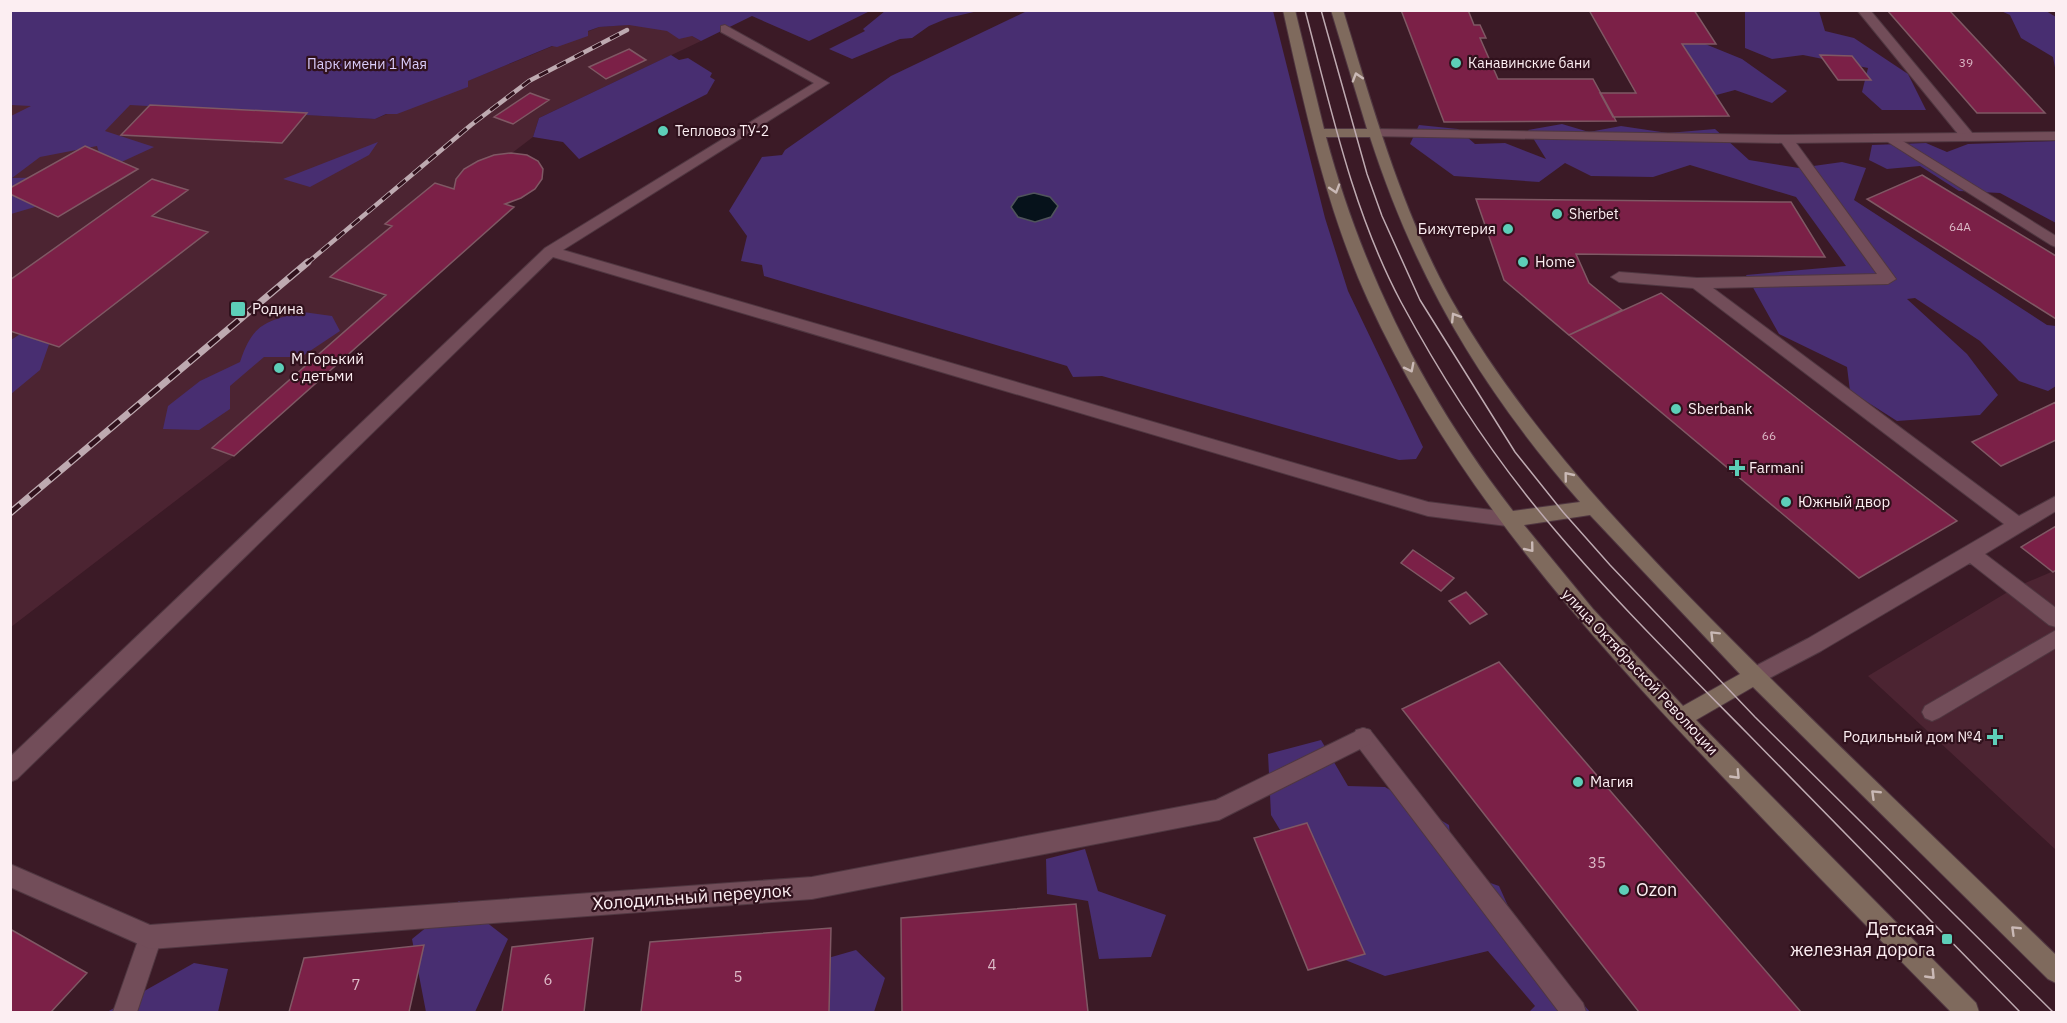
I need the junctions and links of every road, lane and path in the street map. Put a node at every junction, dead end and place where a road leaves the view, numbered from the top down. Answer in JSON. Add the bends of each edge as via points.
{"nodes":[{"id":1,"x":1289,"y":10,"type":"edge"},
{"id":2,"x":1337,"y":10,"type":"edge"},
{"id":3,"x":1863,"y":10,"type":"edge"},
{"id":4,"x":725,"y":29,"type":"dead end"},
{"id":5,"x":1318,"y":133,"type":"junction"},
{"id":6,"x":1374,"y":134,"type":"junction"},
{"id":7,"x":2056,"y":136,"type":"edge"},
{"id":8,"x":1968,"y":137,"type":"junction"},
{"id":9,"x":1786,"y":139,"type":"junction"},
{"id":10,"x":1893,"y":139,"type":"junction"},
{"id":11,"x":2056,"y":242,"type":"edge"},
{"id":12,"x":550,"y":251,"type":"junction"},
{"id":13,"x":1619,"y":277,"type":"dead end"},
{"id":14,"x":1697,"y":283,"type":"junction"},
{"id":15,"x":2056,"y":503,"type":"edge"},
{"id":16,"x":1593,"y":507,"type":"junction"},
{"id":17,"x":1506,"y":519,"type":"junction"},
{"id":18,"x":2018,"y":525,"type":"junction"},
{"id":19,"x":1971,"y":553,"type":"junction"},
{"id":20,"x":2054,"y":613,"type":"edge"},
{"id":21,"x":2056,"y":638,"type":"edge"},
{"id":22,"x":1755,"y":676,"type":"junction"},
{"id":23,"x":1932,"y":712,"type":"dead end"},
{"id":24,"x":1680,"y":718,"type":"junction"},
{"id":25,"x":10,"y":772,"type":"edge"},
{"id":26,"x":10,"y":875,"type":"edge"},
{"id":27,"x":150,"y":936,"type":"junction"},
{"id":28,"x":2056,"y":971,"type":"edge"},
{"id":29,"x":125,"y":1012,"type":"edge"},
{"id":30,"x":1574,"y":1012,"type":"edge"},
{"id":31,"x":1967,"y":1012,"type":"edge"}],
"edges":[{"from":1,"to":5,"type":"main road","name":"улица Октябрьской Революции"},
{"from":6,"to":2,"type":"main road","one_way":true},
{"from":3,"to":8,"type":"street"},
{"from":4,"to":12,"type":"street","via":[[823,83]]},
{"from":5,"to":6,"type":"main road"},
{"from":5,"to":17,"type":"main road","name":"улица Октябрьской Революции","one_way":true,"via":[[1343,216],[1375,300],[1425,396]]},
{"from":6,"to":9,"type":"street"},
{"from":16,"to":6,"type":"main road","one_way":true,"via":[[1491,376],[1443,298],[1407,223]]},
{"from":7,"to":8,"type":"street"},
{"from":8,"to":10,"type":"street"},
{"from":9,"to":10,"type":"street"},
{"from":9,"to":14,"type":"street","via":[[1887,279]]},
{"from":10,"to":11,"type":"street"},
{"from":12,"to":17,"type":"street","via":[[1428,509]]},
{"from":12,"to":25,"type":"street"},
{"from":13,"to":14,"type":"street"},
{"from":14,"to":18,"type":"street"},
{"from":15,"to":18,"type":"street"},
{"from":16,"to":17,"type":"main road"},
{"from":22,"to":16,"type":"main road","one_way":true},
{"from":17,"to":24,"type":"main road","name":"улица Октябрьской Революции","one_way":true,"via":[[1591,622]]},
{"from":18,"to":19,"type":"street"},
{"from":19,"to":20,"type":"street"},
{"from":19,"to":22,"type":"street"},
{"from":21,"to":23,"type":"street"},
{"from":22,"to":24,"type":"main road"},
{"from":28,"to":22,"type":"main road","one_way":true},
{"from":24,"to":31,"type":"main road","name":"улица Октябрьской Революции","one_way":true},
{"from":26,"to":27,"type":"street","name":"Холодильный переулок"},
{"from":27,"to":29,"type":"street"},
{"from":27,"to":30,"type":"street","name":"Холодильный переулок","via":[[812,888],[1219,810],[1363,737]]}]}
